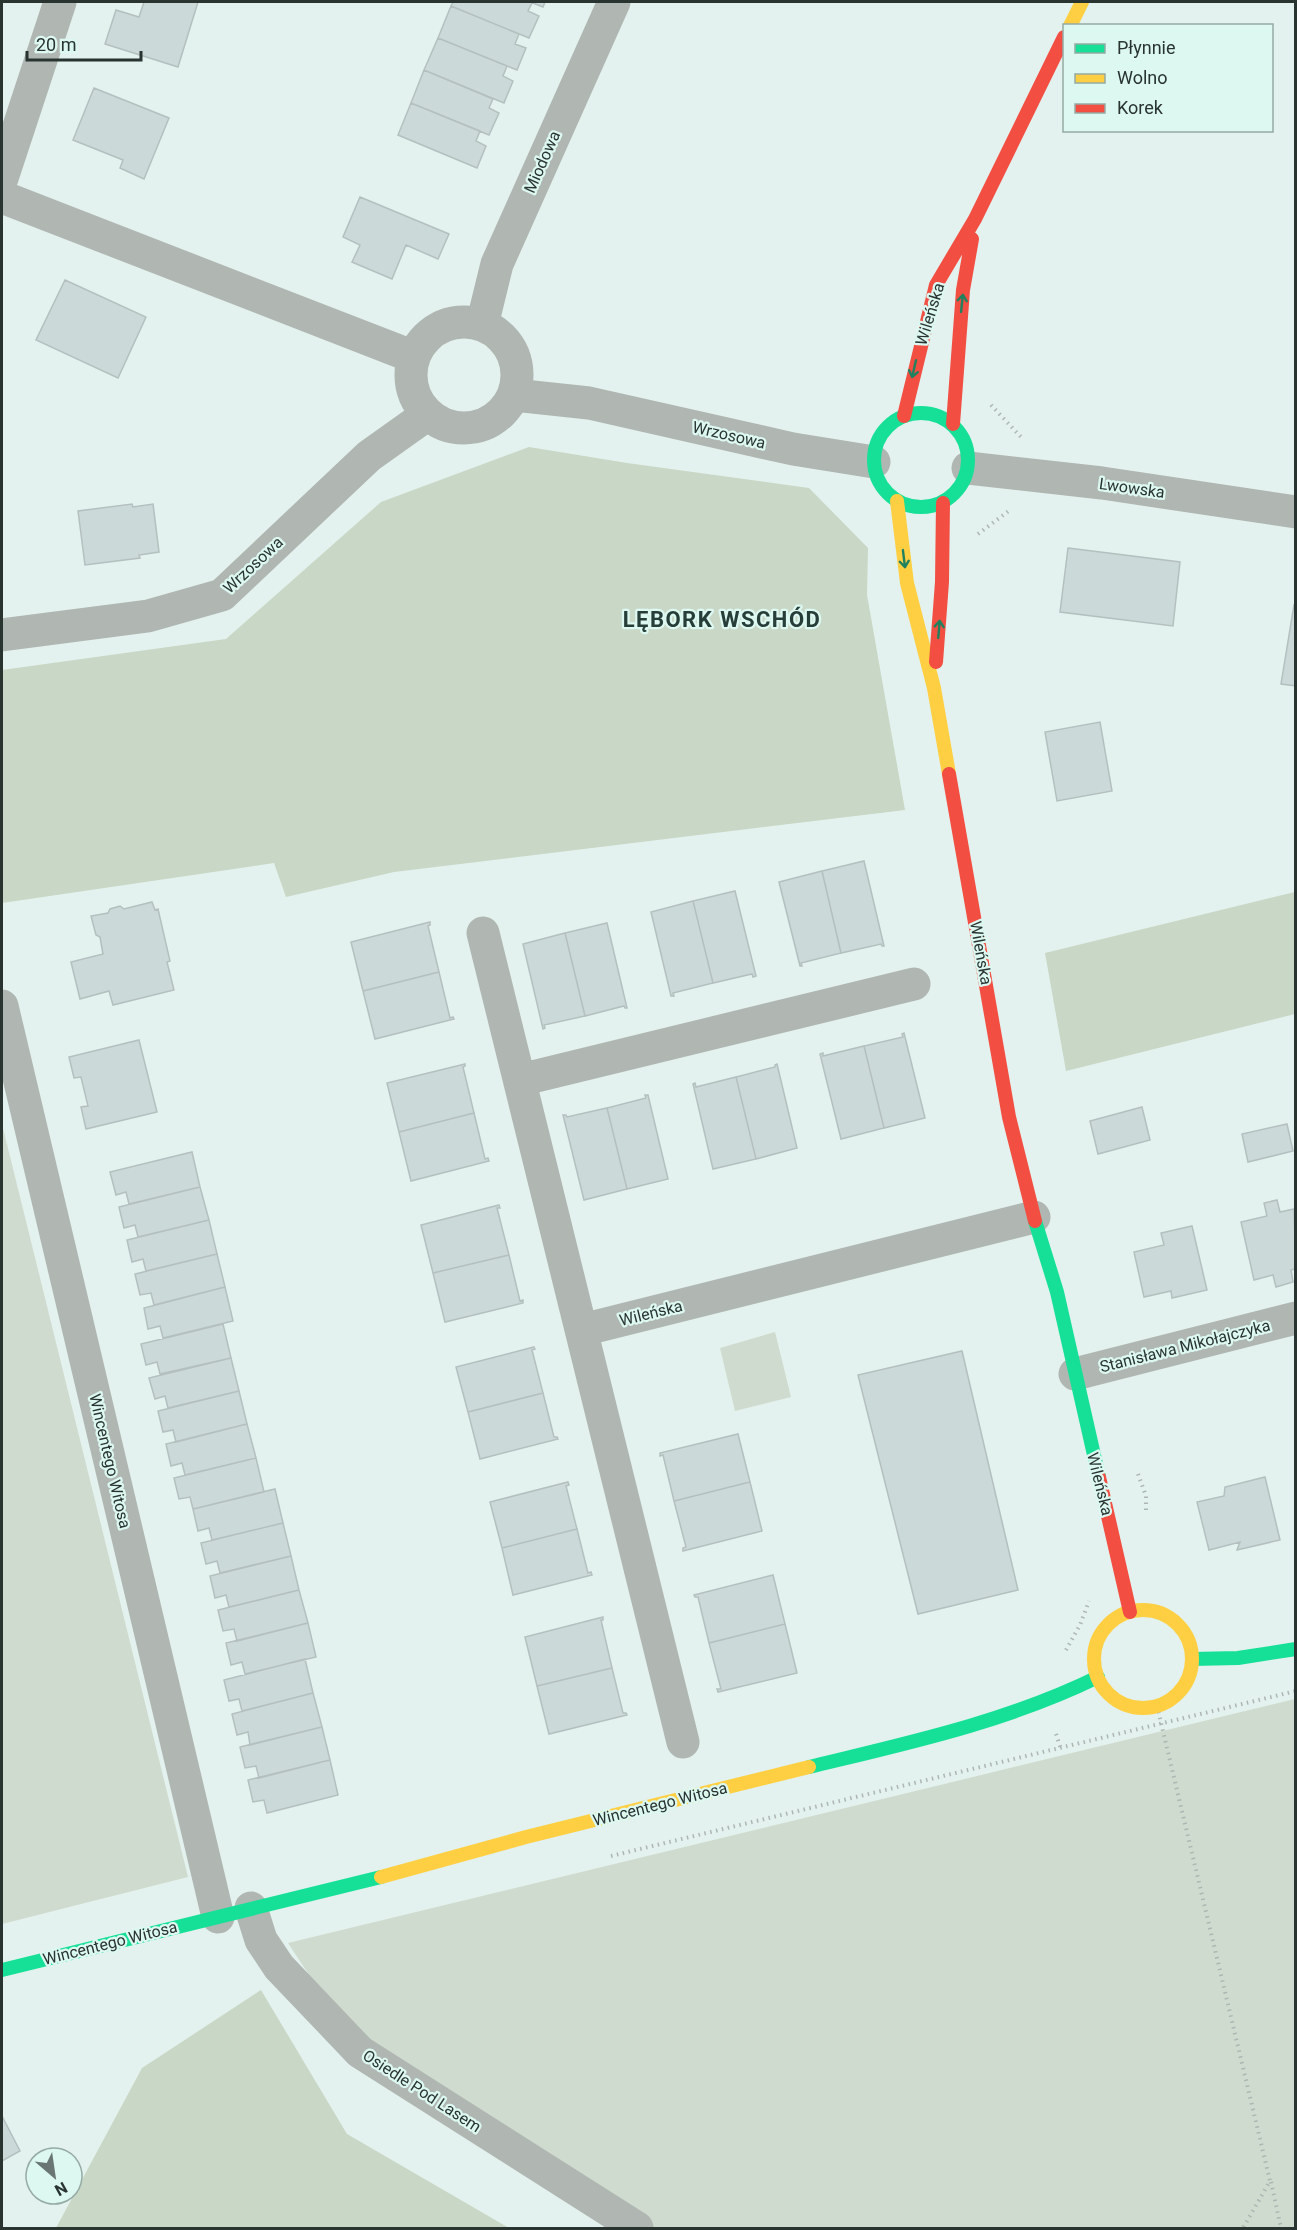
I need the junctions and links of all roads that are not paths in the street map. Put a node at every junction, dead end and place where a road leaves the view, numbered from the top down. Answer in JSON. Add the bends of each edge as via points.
{"nodes":[{"id":1,"x":60,"y":2,"type":"edge"},
{"id":2,"x":614,"y":2,"type":"edge"},
{"id":3,"x":1082,"y":2,"type":"edge"},
{"id":4,"x":1071,"y":24,"type":"edge"},
{"id":5,"x":1063,"y":42,"type":"edge"},
{"id":6,"x":2,"y":178,"type":"edge"},
{"id":7,"x":2,"y":197,"type":"edge"},
{"id":8,"x":975,"y":219,"type":"junction"},
{"id":9,"x":483,"y":325,"type":"junction"},
{"id":10,"x":414,"y":357,"type":"junction"},
{"id":11,"x":514,"y":395,"type":"junction"},
{"id":12,"x":428,"y":414,"type":"junction"},
{"id":13,"x":904,"y":416,"type":"junction"},
{"id":14,"x":953,"y":424,"type":"junction"},
{"id":15,"x":874,"y":462,"type":"junction"},
{"id":16,"x":968,"y":468,"type":"junction"},
{"id":17,"x":897,"y":501,"type":"junction"},
{"id":18,"x":943,"y":503,"type":"junction"},
{"id":19,"x":1296,"y":512,"type":"edge"},
{"id":20,"x":2,"y":635,"type":"edge"},
{"id":21,"x":934,"y":688,"type":"junction"},
{"id":22,"x":483,"y":933,"type":"dead end"},
{"id":23,"x":914,"y":984,"type":"dead end"},
{"id":24,"x":2,"y":1006,"type":"edge"},
{"id":25,"x":520,"y":1080,"type":"junction"},
{"id":26,"x":1034,"y":1217,"type":"junction"},
{"id":27,"x":1296,"y":1318,"type":"edge"},
{"id":28,"x":582,"y":1330,"type":"junction"},
{"id":29,"x":1075,"y":1374,"type":"junction"},
{"id":30,"x":1130,"y":1612,"type":"junction"},
{"id":31,"x":1296,"y":1649,"type":"edge"},
{"id":32,"x":1192,"y":1659,"type":"junction"},
{"id":33,"x":1098,"y":1677,"type":"junction"},
{"id":34,"x":683,"y":1742,"type":"dead end"},
{"id":35,"x":251,"y":1908,"type":"junction"},
{"id":36,"x":218,"y":1917,"type":"junction"},
{"id":37,"x":2,"y":1970,"type":"edge"},
{"id":38,"x":637,"y":2229,"type":"edge"}],
"edges":[{"from":1,"to":6,"type":"street"},
{"from":2,"to":9,"type":"street","name":"Miodowa","via":[[497,264]]},
{"from":3,"to":4,"type":"main road"},
{"from":5,"to":8,"type":"main road","name":"Wileńska"},
{"from":7,"to":10,"type":"street"},
{"from":8,"to":13,"type":"main road","name":"Wileńska","one_way":true,"via":[[936,285]]},
{"from":14,"to":8,"type":"main road","name":"Wileńska","one_way":true,"via":[[963,290]]},
{"from":9,"to":10,"type":"street","via":[[450,324],[422,343]]},
{"from":9,"to":11,"type":"street","via":[[509,346],[518,379]]},
{"from":10,"to":12,"type":"street","via":[[413,388]]},
{"from":11,"to":12,"type":"street","via":[[492,421],[476,427],[442,424]]},
{"from":11,"to":15,"type":"street","name":"Wrzosowa","via":[[589,403],[793,449]]},
{"from":12,"to":20,"type":"street","name":"Wrzosowa","via":[[369,456],[222,595],[148,616]]},
{"from":13,"to":14,"type":"main road","via":[[921,413]]},
{"from":13,"to":15,"type":"main road","via":[[882,434]]},
{"from":14,"to":16,"type":"main road","via":[[963,438]]},
{"from":15,"to":17,"type":"main road","via":[[885,491]]},
{"from":16,"to":18,"type":"main road","via":[[964,483]]},
{"from":16,"to":19,"type":"street","name":"Lwowska"},
{"from":17,"to":18,"type":"main road","via":[[927,508]]},
{"from":17,"to":21,"type":"main road","name":"Wileńska","one_way":true,"via":[[907,583]]},
{"from":21,"to":18,"type":"main road","name":"Wileńska","one_way":true},
{"from":21,"to":26,"type":"main road","name":"Wileńska","via":[[1009,1117]]},
{"from":22,"to":25,"type":"street"},
{"from":23,"to":25,"type":"street"},
{"from":24,"to":36,"type":"street","name":"Wincentego Witosa"},
{"from":25,"to":28,"type":"street"},
{"from":26,"to":28,"type":"street","name":"Wileńska"},
{"from":26,"to":29,"type":"main road","name":"Wileńska"},
{"from":27,"to":29,"type":"street","name":"Stanisława Mikołajczyka"},
{"from":28,"to":34,"type":"street"},
{"from":29,"to":30,"type":"main road","name":"Wileńska"},
{"from":30,"to":32,"type":"main road","via":[[1157,1611],[1173,1620],[1190,1643]]},
{"from":30,"to":33,"type":"main road","via":[[1107,1626],[1097,1641],[1094,1659]]},
{"from":31,"to":32,"type":"main road","via":[[1238,1659]]},
{"from":32,"to":33,"type":"main road","via":[[1184,1686],[1157,1706],[1138,1707],[1121,1702],[1107,1692]]},
{"from":33,"to":35,"type":"main road","name":"Wincentego Witosa","via":[[1044,1702],[954,1732]]},
{"from":35,"to":36,"type":"main road","name":"Wincentego Witosa"},
{"from":35,"to":38,"type":"street","name":"Osiedle Pod Lasem","via":[[261,1940],[279,1967],[360,2052]]},
{"from":36,"to":37,"type":"main road","name":"Wincentego Witosa"}]}
